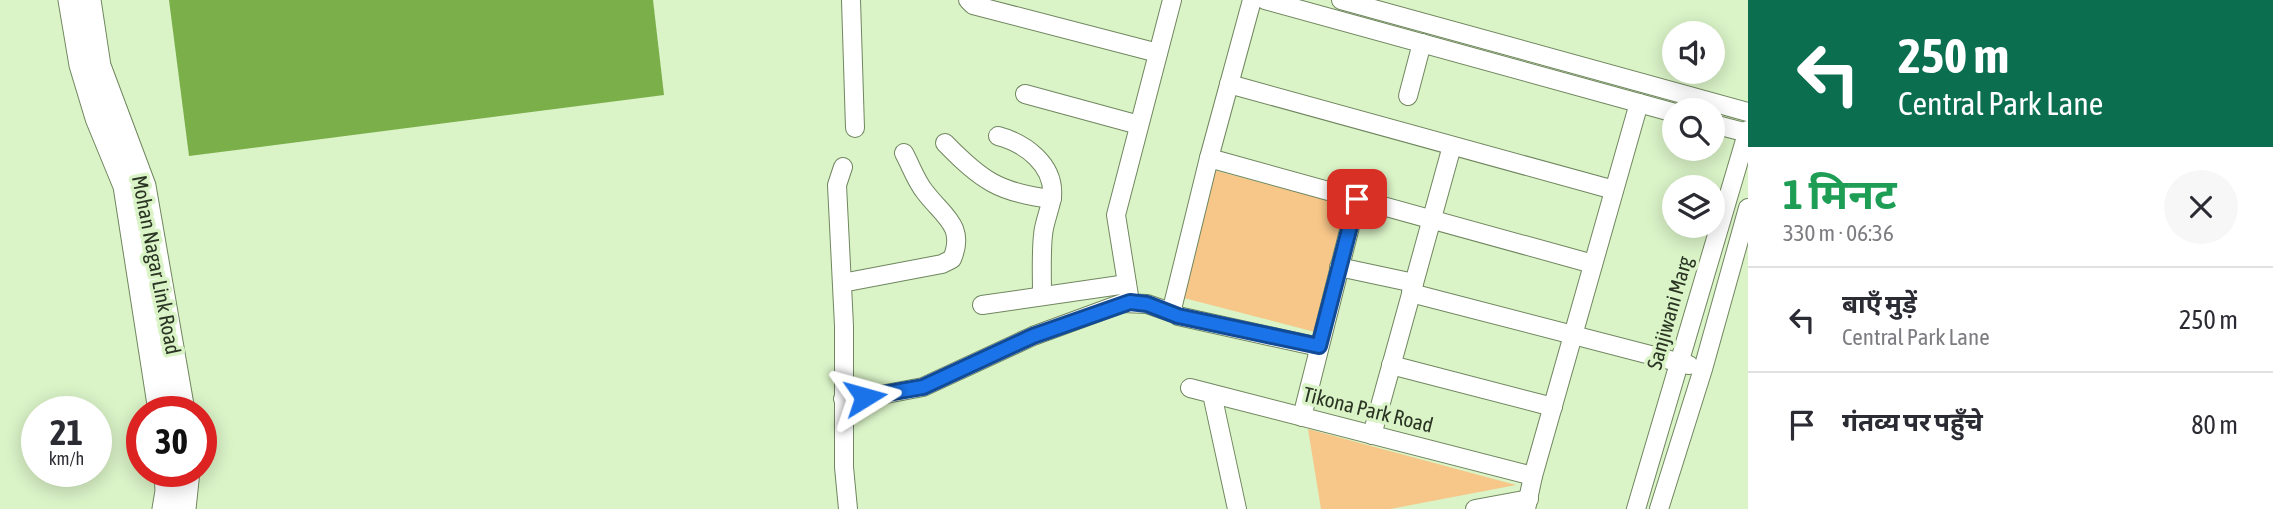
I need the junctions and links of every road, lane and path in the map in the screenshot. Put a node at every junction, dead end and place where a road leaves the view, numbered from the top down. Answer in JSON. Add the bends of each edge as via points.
{"nodes":[{"id":1,"x":70,"y":0,"type":"edge"},
{"id":2,"x":89,"y":0,"type":"edge"},
{"id":3,"x":851,"y":0,"type":"edge"},
{"id":4,"x":968,"y":0,"type":"edge"},
{"id":5,"x":1172,"y":0,"type":"edge"},
{"id":6,"x":1252,"y":0,"type":"edge"},
{"id":7,"x":1265,"y":0,"type":"edge"},
{"id":8,"x":1341,"y":0,"type":"edge"},
{"id":9,"x":1422,"y":43,"type":"junction"},
{"id":10,"x":1158,"y":53,"type":"junction"},
{"id":11,"x":1229,"y":85,"type":"junction"},
{"id":12,"x":1025,"y":94,"type":"dead end"},
{"id":13,"x":1408,"y":96,"type":"dead end"},
{"id":14,"x":1639,"y":103,"type":"junction"},
{"id":15,"x":1662,"y":109,"type":"edge"},
{"id":16,"x":1748,"y":112,"type":"edge"},
{"id":17,"x":1139,"y":125,"type":"junction"},
{"id":18,"x":1725,"y":127,"type":"edge"},
{"id":19,"x":855,"y":128,"type":"dead end"},
{"id":20,"x":1748,"y":132,"type":"edge"},
{"id":21,"x":998,"y":136,"type":"dead end"},
{"id":22,"x":945,"y":143,"type":"dead end"},
{"id":23,"x":1452,"y":146,"type":"junction"},
{"id":24,"x":904,"y":153,"type":"dead end"},
{"id":25,"x":1209,"y":158,"type":"junction"},
{"id":26,"x":843,"y":167,"type":"dead end"},
{"id":27,"x":1614,"y":190,"type":"junction"},
{"id":28,"x":1052,"y":199,"type":"junction"},
{"id":29,"x":1357,"y":199,"type":"junction"},
{"id":30,"x":1747,"y":215,"type":"edge"},
{"id":31,"x":1432,"y":219,"type":"junction"},
{"id":32,"x":1593,"y":264,"type":"junction"},
{"id":33,"x":1339,"y":267,"type":"junction"},
{"id":34,"x":842,"y":283,"type":"junction"},
{"id":35,"x":1413,"y":288,"type":"junction"},
{"id":36,"x":1128,"y":293,"type":"junction"},
{"id":37,"x":1042,"y":295,"type":"junction"},
{"id":38,"x":982,"y":305,"type":"dead end"},
{"id":39,"x":1173,"y":313,"type":"junction"},
{"id":40,"x":1573,"y":336,"type":"junction"},
{"id":41,"x":1319,"y":346,"type":"junction"},
{"id":42,"x":1680,"y":362,"type":"junction"},
{"id":43,"x":1391,"y":365,"type":"junction"},
{"id":44,"x":1703,"y":369,"type":"junction"},
{"id":45,"x":1190,"y":388,"type":"dead end"},
{"id":46,"x":1212,"y":394,"type":"junction"},
{"id":47,"x":158,"y":396,"type":"edge"},
{"id":48,"x":180,"y":396,"type":"edge"},
{"id":49,"x":843,"y":399,"type":"junction"},
{"id":50,"x":1553,"y":407,"type":"junction"},
{"id":51,"x":1302,"y":417,"type":"junction"},
{"id":52,"x":1372,"y":435,"type":"junction"},
{"id":53,"x":1534,"y":476,"type":"junction"},
{"id":54,"x":167,"y":487,"type":"edge"},
{"id":55,"x":186,"y":487,"type":"edge"},
{"id":56,"x":1528,"y":504,"type":"edge"},
{"id":57,"x":164,"y":509,"type":"edge"},
{"id":58,"x":184,"y":509,"type":"edge"},
{"id":59,"x":848,"y":509,"type":"edge"},
{"id":60,"x":1237,"y":509,"type":"edge"},
{"id":61,"x":1475,"y":509,"type":"edge"},
{"id":62,"x":1636,"y":509,"type":"edge"},
{"id":63,"x":1659,"y":509,"type":"edge"}],
"edges":[{"from":1,"to":47,"type":"main road","name":"Mohan Nagar Link Road","via":[[80,65],[125,186]]},
{"from":2,"to":48,"type":"main road","name":"Mohan Nagar Link Road","via":[[99,66],[144,186]]},
{"from":3,"to":19,"type":"street"},
{"from":4,"to":10,"type":"street"},
{"from":5,"to":10,"type":"street"},
{"from":6,"to":11,"type":"street"},
{"from":7,"to":9,"type":"street"},
{"from":8,"to":16,"type":"street"},
{"from":9,"to":13,"type":"street"},
{"from":9,"to":14,"type":"street"},
{"from":10,"to":17,"type":"street"},
{"from":11,"to":23,"type":"street"},
{"from":11,"to":25,"type":"street"},
{"from":12,"to":17,"type":"street"},
{"from":14,"to":15,"type":"street"},
{"from":14,"to":27,"type":"street"},
{"from":17,"to":36,"type":"street","via":[[1116,215]]},
{"from":18,"to":20,"type":"street"},
{"from":20,"to":42,"type":"street","name":"Sanjiwani Marg"},
{"from":21,"to":28,"type":"street","via":[[1036,156],[1052,185]]},
{"from":22,"to":28,"type":"street","via":[[996,186]]},
{"from":23,"to":27,"type":"street"},
{"from":23,"to":31,"type":"street"},
{"from":24,"to":34,"type":"street","via":[[921,187],[954,227],[952,259]]},
{"from":25,"to":29,"type":"street"},
{"from":25,"to":39,"type":"street"},
{"from":26,"to":34,"type":"street","via":[[837,185]]},
{"from":27,"to":32,"type":"street"},
{"from":28,"to":37,"type":"street","via":[[1043,235]]},
{"from":29,"to":31,"type":"street"},
{"from":29,"to":33,"type":"street"},
{"from":30,"to":44,"type":"street"},
{"from":31,"to":32,"type":"street"},
{"from":31,"to":35,"type":"street"},
{"from":32,"to":40,"type":"street"},
{"from":33,"to":35,"type":"street"},
{"from":33,"to":41,"type":"street"},
{"from":34,"to":49,"type":"street"},
{"from":35,"to":40,"type":"street"},
{"from":35,"to":43,"type":"street"},
{"from":36,"to":37,"type":"street"},
{"from":36,"to":39,"type":"street"},
{"from":36,"to":49,"type":"street","via":[[923,387]]},
{"from":37,"to":38,"type":"street"},
{"from":39,"to":41,"type":"street"},
{"from":40,"to":42,"type":"street"},
{"from":40,"to":50,"type":"street"},
{"from":41,"to":51,"type":"street"},
{"from":42,"to":44,"type":"street"},
{"from":42,"to":62,"type":"street","name":"Sanjiwani Marg"},
{"from":43,"to":50,"type":"street"},
{"from":43,"to":52,"type":"street"},
{"from":44,"to":63,"type":"street"},
{"from":45,"to":46,"type":"street","name":"Tikona Park Road"},
{"from":46,"to":51,"type":"street","name":"Tikona Park Road"},
{"from":46,"to":60,"type":"street"},
{"from":49,"to":59,"type":"street"},
{"from":50,"to":53,"type":"street"},
{"from":51,"to":52,"type":"street","name":"Tikona Park Road"},
{"from":52,"to":53,"type":"street","name":"Tikona Park Road"},
{"from":53,"to":56,"type":"street"},
{"from":54,"to":57,"type":"main road"},
{"from":55,"to":58,"type":"main road"},
{"from":56,"to":61,"type":"street"}]}
